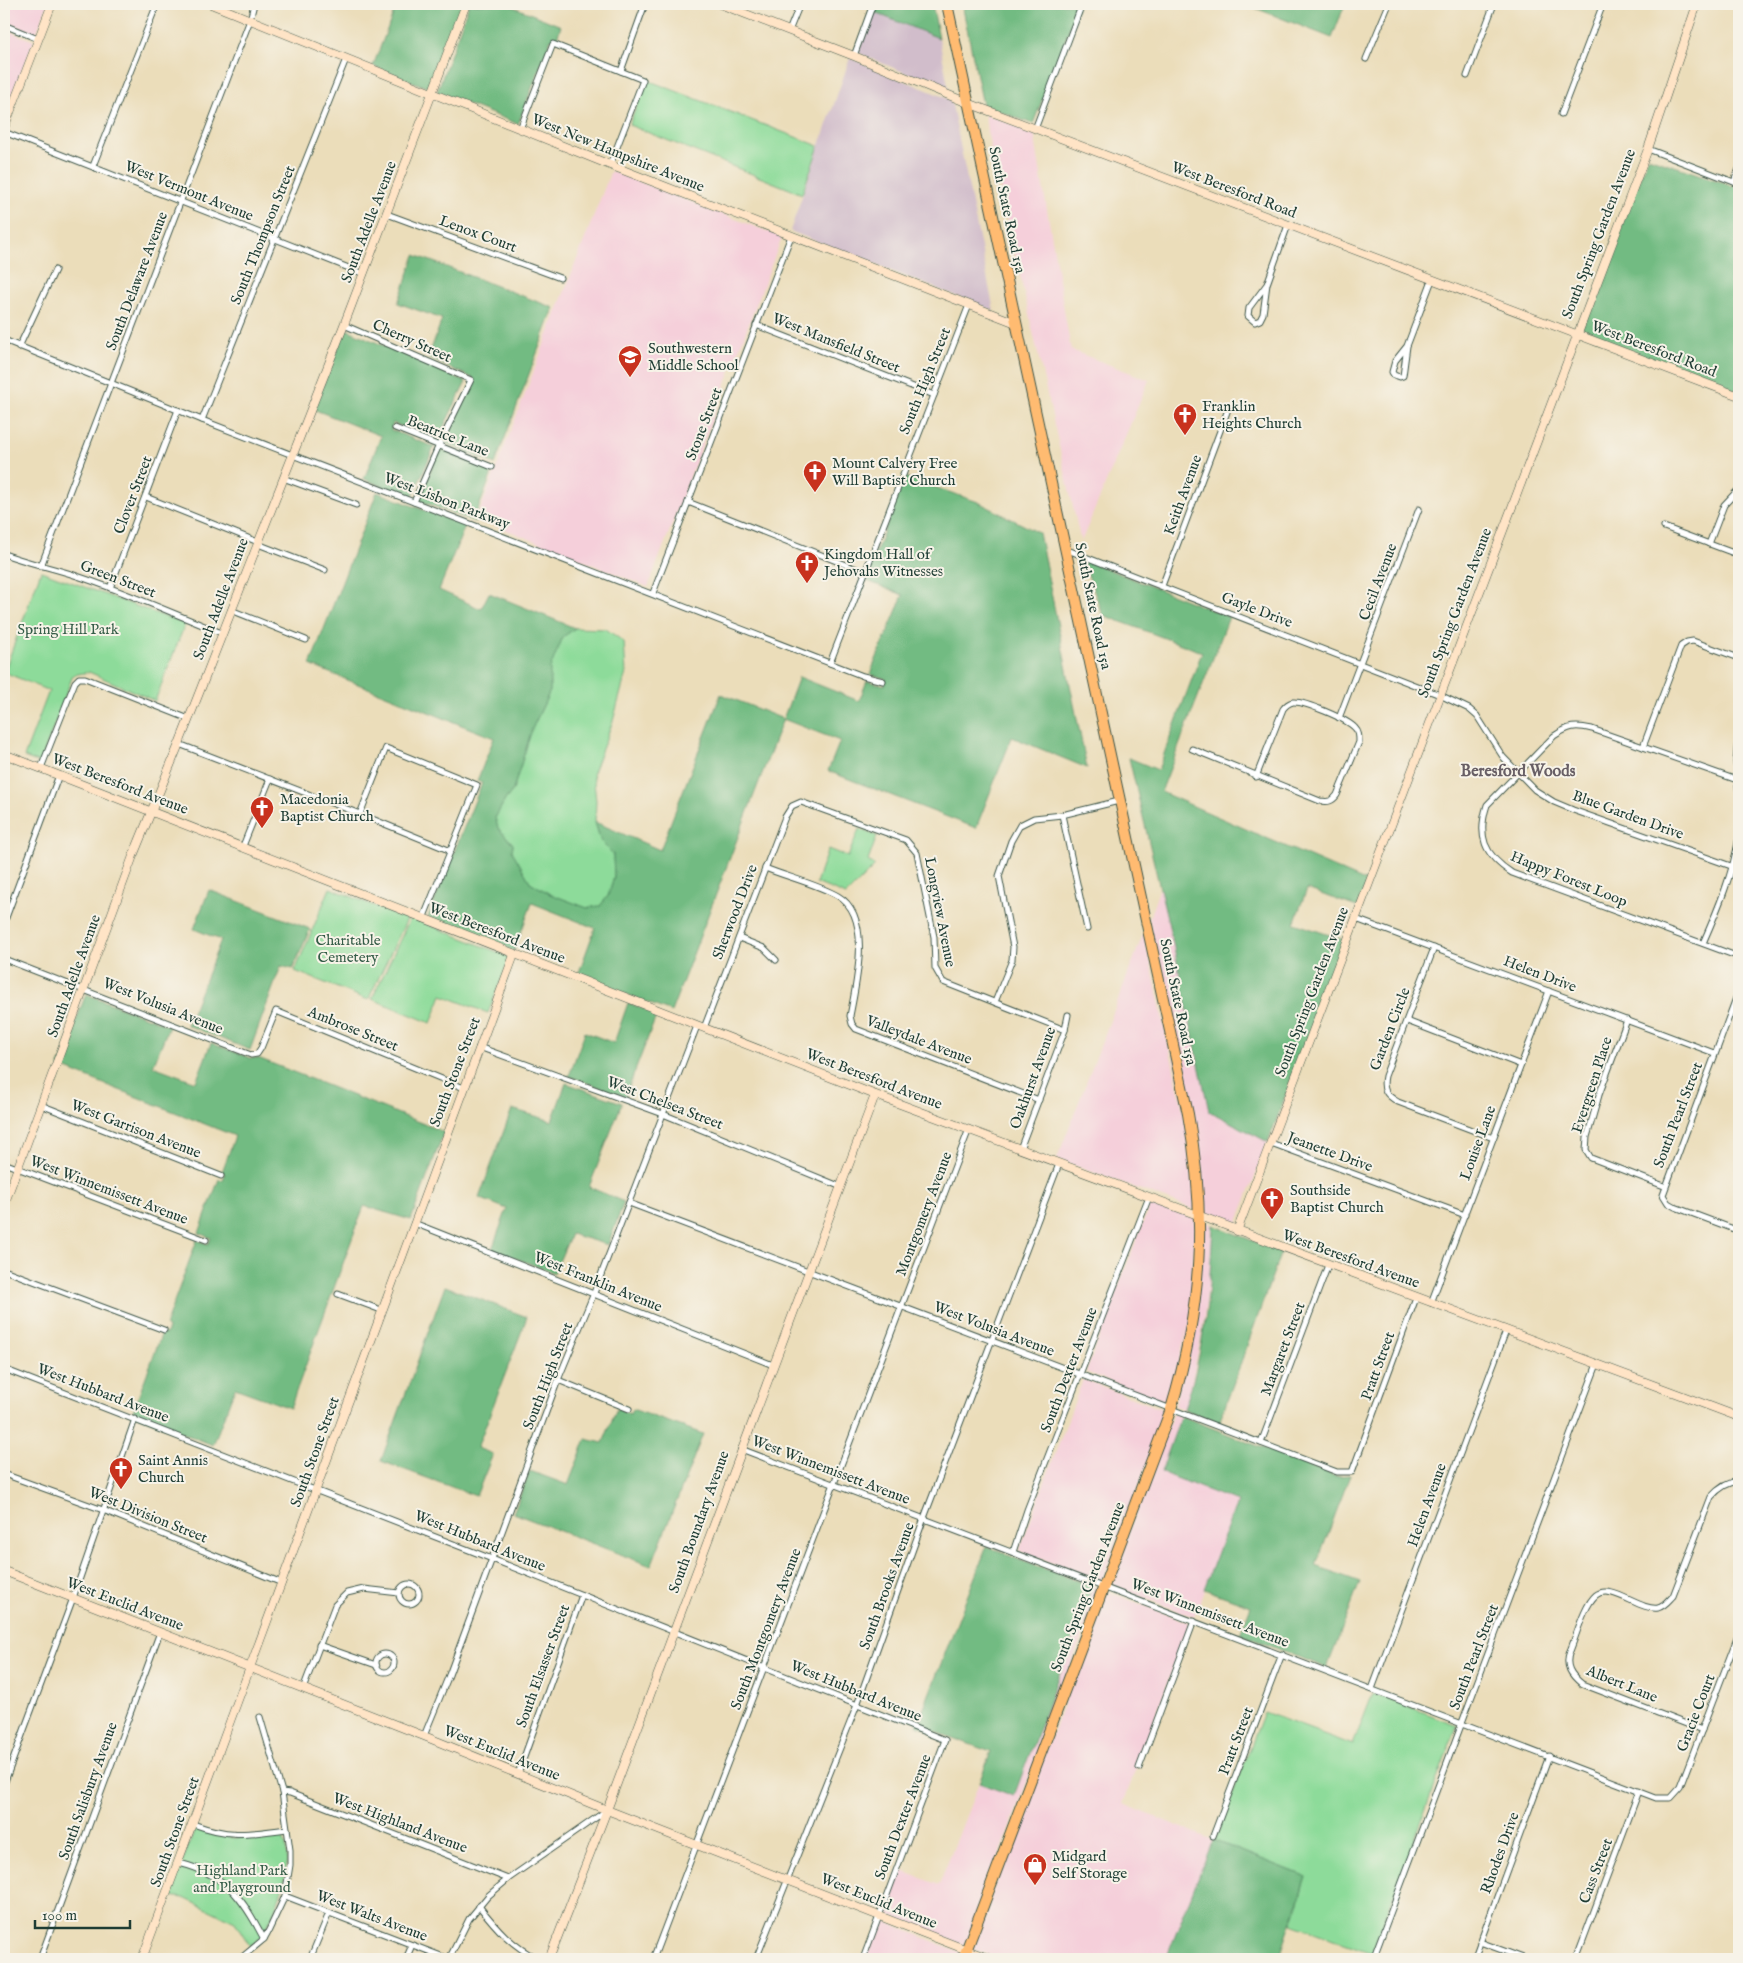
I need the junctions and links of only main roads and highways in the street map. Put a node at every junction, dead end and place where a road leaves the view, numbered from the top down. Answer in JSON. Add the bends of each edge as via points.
{"nodes":[{"id":1,"x":947,"y":4,"type":"edge"},
{"id":2,"x":1200,"y":1216,"type":"joint"},
{"id":3,"x":965,"y":1955,"type":"edge"}],
"edges":[{"from":1,"to":2,"type":"highway","name":"South State Road 15a","via":[[1188,1114]]},
{"from":2,"to":3,"type":"highway","name":"South Spring Garden Avenue","via":[[1194,1314],[1171,1409]]}]}
